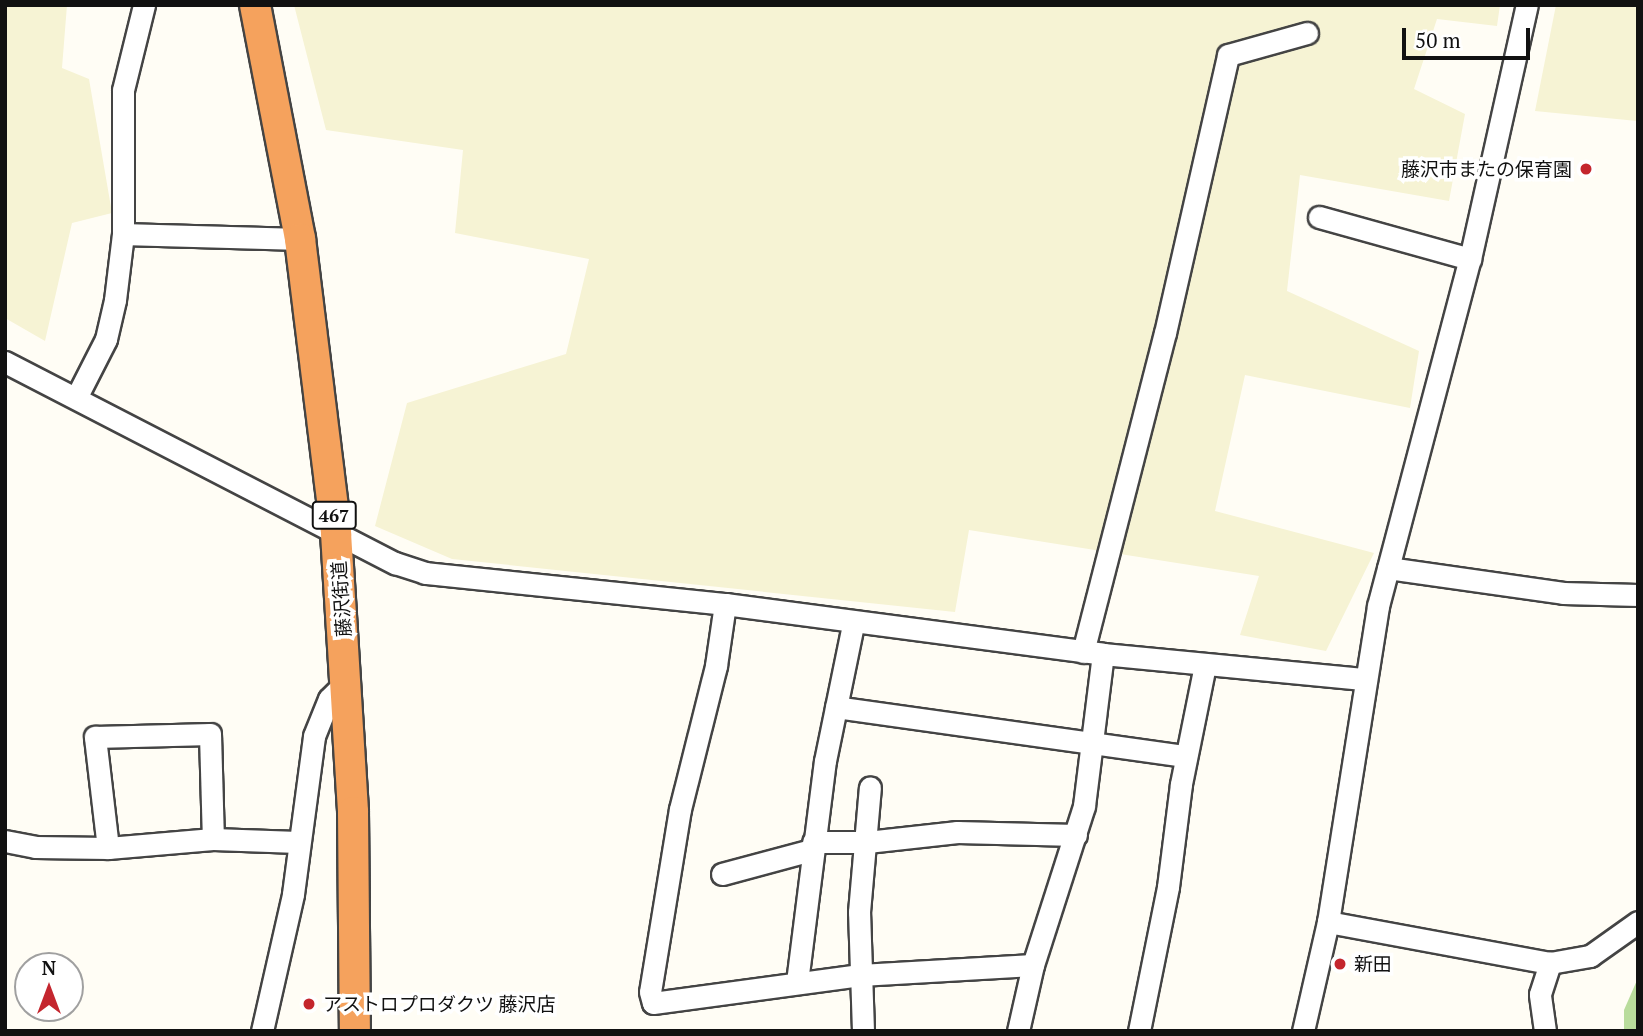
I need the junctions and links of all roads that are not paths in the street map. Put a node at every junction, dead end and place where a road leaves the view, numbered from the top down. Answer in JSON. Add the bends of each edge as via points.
{"nodes":[{"id":1,"x":144,"y":5,"type":"edge"},
{"id":2,"x":255,"y":5,"type":"edge"},
{"id":3,"x":1527,"y":5,"type":"edge"},
{"id":4,"x":1307,"y":33,"type":"dead end"},
{"id":5,"x":1319,"y":218,"type":"dead end"},
{"id":6,"x":123,"y":234,"type":"junction"},
{"id":7,"x":300,"y":239,"type":"junction"},
{"id":8,"x":1471,"y":259,"type":"junction"},
{"id":9,"x":5,"y":362,"type":"edge"},
{"id":10,"x":76,"y":398,"type":"junction"},
{"id":11,"x":336,"y":533,"type":"junction"},
{"id":12,"x":1388,"y":568,"type":"junction"},
{"id":13,"x":1638,"y":595,"type":"edge"},
{"id":14,"x":725,"y":604,"type":"junction"},
{"id":15,"x":853,"y":624,"type":"junction"},
{"id":16,"x":1093,"y":653,"type":"junction"},
{"id":17,"x":1205,"y":665,"type":"junction"},
{"id":18,"x":1363,"y":679,"type":"junction"},
{"id":19,"x":347,"y":681,"type":"junction"},
{"id":20,"x":836,"y":707,"type":"junction"},
{"id":21,"x":1094,"y":745,"type":"junction"},
{"id":22,"x":1186,"y":755,"type":"junction"},
{"id":23,"x":870,"y":787,"type":"dead end"},
{"id":24,"x":1076,"y":835,"type":"junction"},
{"id":25,"x":213,"y":839,"type":"junction"},
{"id":26,"x":5,"y":841,"type":"edge"},
{"id":27,"x":298,"y":842,"type":"junction"},
{"id":28,"x":867,"y":842,"type":"junction"},
{"id":29,"x":812,"y":846,"type":"junction"},
{"id":30,"x":108,"y":848,"type":"junction"},
{"id":31,"x":722,"y":874,"type":"dead end"},
{"id":32,"x":1328,"y":922,"type":"junction"},
{"id":33,"x":1638,"y":922,"type":"edge"},
{"id":34,"x":1550,"y":963,"type":"junction"},
{"id":35,"x":1033,"y":965,"type":"junction"},
{"id":36,"x":860,"y":975,"type":"junction"},
{"id":37,"x":797,"y":982,"type":"junction"},
{"id":38,"x":262,"y":1031,"type":"edge"},
{"id":39,"x":355,"y":1031,"type":"edge"},
{"id":40,"x":863,"y":1031,"type":"edge"},
{"id":41,"x":1018,"y":1031,"type":"edge"},
{"id":42,"x":1139,"y":1031,"type":"edge"},
{"id":43,"x":1303,"y":1031,"type":"edge"},
{"id":44,"x":1545,"y":1031,"type":"edge"}],
"edges":[{"from":1,"to":6,"type":"street","via":[[123,90]]},
{"from":2,"to":7,"type":"highway","name":"藤沢街道","number":"467"},
{"from":3,"to":8,"type":"street"},
{"from":4,"to":16,"type":"street","via":[[1228,55]]},
{"from":5,"to":8,"type":"street"},
{"from":6,"to":7,"type":"street"},
{"from":6,"to":10,"type":"street","via":[[106,339]]},
{"from":7,"to":11,"type":"highway","name":"藤沢街道","number":"467"},
{"from":8,"to":12,"type":"street"},
{"from":9,"to":10,"type":"street"},
{"from":10,"to":11,"type":"street"},
{"from":11,"to":14,"type":"street","via":[[425,573]]},
{"from":11,"to":19,"type":"highway","name":"藤沢街道","number":"467"},
{"from":12,"to":13,"type":"street","via":[[1563,593]]},
{"from":12,"to":18,"type":"street"},
{"from":14,"to":15,"type":"street"},
{"from":14,"to":37,"type":"street","via":[[716,666],[680,809],[650,992],[653,1003]]},
{"from":15,"to":16,"type":"street"},
{"from":15,"to":20,"type":"street"},
{"from":16,"to":17,"type":"street"},
{"from":16,"to":21,"type":"street"},
{"from":17,"to":18,"type":"street"},
{"from":17,"to":22,"type":"street"},
{"from":18,"to":32,"type":"street"},
{"from":19,"to":27,"type":"street","via":[[329,699],[314,736]]},
{"from":19,"to":39,"type":"highway","name":"藤沢街道","number":"467"},
{"from":20,"to":21,"type":"street"},
{"from":20,"to":29,"type":"street"},
{"from":21,"to":22,"type":"street"},
{"from":21,"to":24,"type":"street"},
{"from":22,"to":42,"type":"street","via":[[1168,887]]},
{"from":23,"to":28,"type":"street"},
{"from":24,"to":28,"type":"street","via":[[957,832]]},
{"from":24,"to":35,"type":"street"},
{"from":25,"to":27,"type":"street"},
{"from":25,"to":30,"type":"street"},
{"from":25,"to":30,"type":"street","via":[[209,734],[95,737]]},
{"from":26,"to":30,"type":"street","via":[[35,847]]},
{"from":27,"to":38,"type":"street","via":[[293,894]]},
{"from":28,"to":29,"type":"street"},
{"from":28,"to":36,"type":"street","via":[[859,912]]},
{"from":29,"to":31,"type":"street"},
{"from":29,"to":37,"type":"street"},
{"from":32,"to":34,"type":"street"},
{"from":32,"to":43,"type":"street"},
{"from":33,"to":34,"type":"street","via":[[1590,956]]},
{"from":34,"to":44,"type":"street","via":[[1540,994]]},
{"from":35,"to":36,"type":"street"},
{"from":35,"to":41,"type":"street"},
{"from":36,"to":37,"type":"street"},
{"from":36,"to":40,"type":"street"}]}
